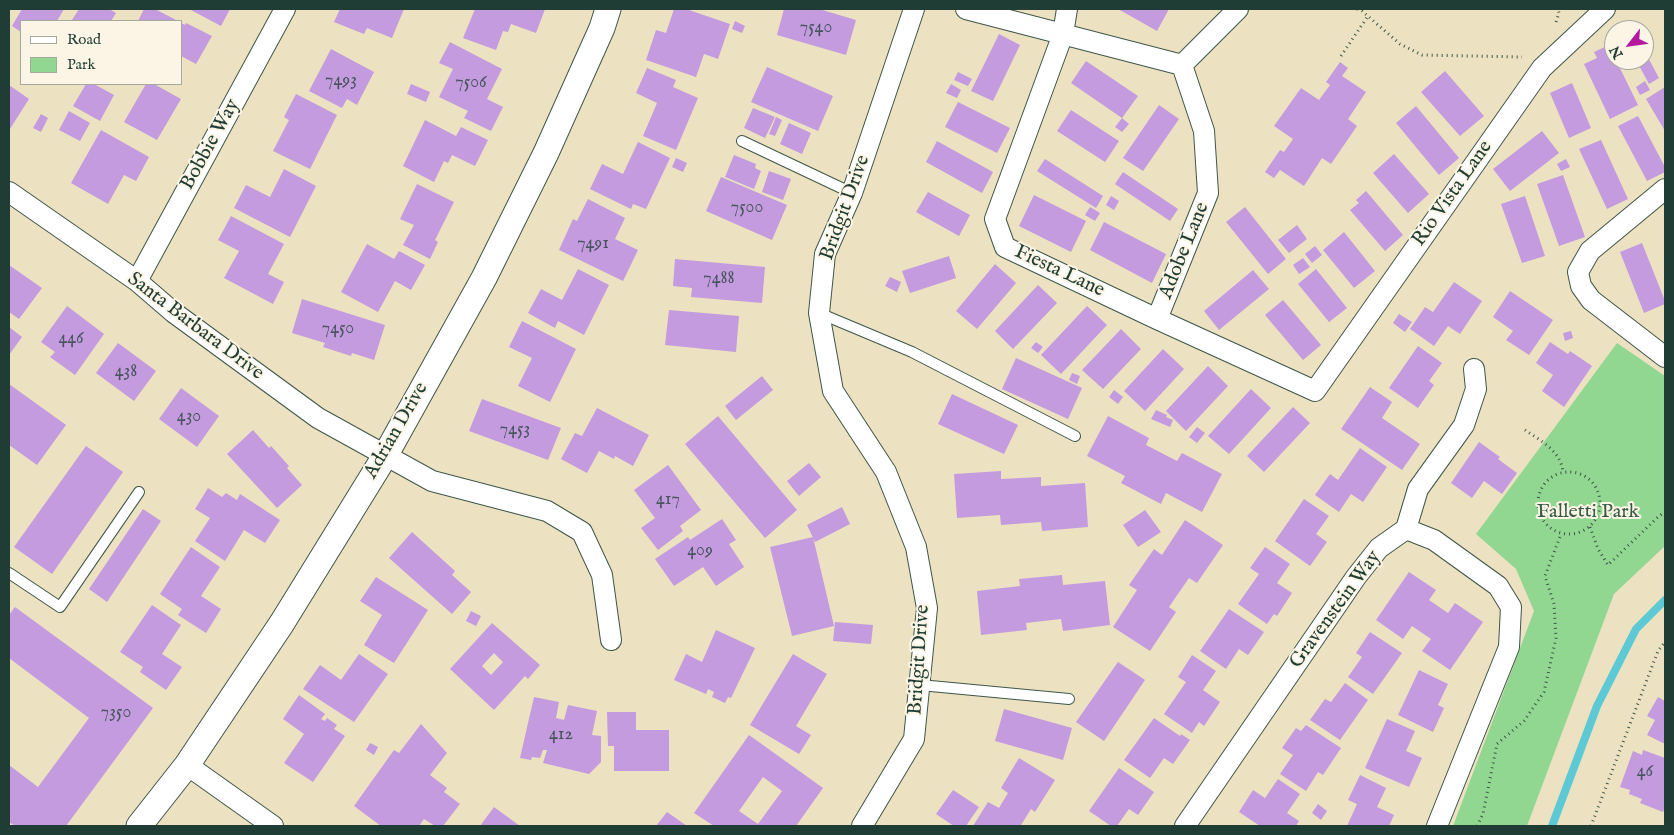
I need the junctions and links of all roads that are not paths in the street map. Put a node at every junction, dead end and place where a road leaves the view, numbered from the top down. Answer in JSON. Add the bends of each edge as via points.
{"nodes":[{"id":1,"x":285,"y":9,"type":"edge"},
{"id":2,"x":608,"y":9,"type":"edge"},
{"id":3,"x":914,"y":9,"type":"edge"},
{"id":4,"x":966,"y":9,"type":"edge"},
{"id":5,"x":1067,"y":9,"type":"edge"},
{"id":6,"x":1238,"y":9,"type":"edge"},
{"id":7,"x":1605,"y":9,"type":"edge"},
{"id":8,"x":1063,"y":34,"type":"junction"},
{"id":9,"x":1182,"y":65,"type":"junction"},
{"id":10,"x":742,"y":141,"type":"dead end"},
{"id":11,"x":1665,"y":189,"type":"edge"},
{"id":12,"x":9,"y":192,"type":"edge"},
{"id":13,"x":852,"y":194,"type":"junction"},
{"id":14,"x":137,"y":281,"type":"junction"},
{"id":15,"x":819,"y":313,"type":"junction"},
{"id":16,"x":1157,"y":319,"type":"junction"},
{"id":17,"x":1665,"y":357,"type":"edge"},
{"id":18,"x":1474,"y":369,"type":"dead end"},
{"id":19,"x":1315,"y":391,"type":"joint"},
{"id":20,"x":1075,"y":436,"type":"dead end"},
{"id":21,"x":385,"y":456,"type":"junction"},
{"id":22,"x":139,"y":492,"type":"dead end"},
{"id":23,"x":1406,"y":529,"type":"junction"},
{"id":24,"x":9,"y":573,"type":"edge"},
{"id":25,"x":611,"y":640,"type":"dead end"},
{"id":26,"x":920,"y":685,"type":"junction"},
{"id":27,"x":1069,"y":699,"type":"dead end"},
{"id":28,"x":187,"y":765,"type":"junction"},
{"id":29,"x":140,"y":826,"type":"edge"},
{"id":30,"x":273,"y":826,"type":"edge"},
{"id":31,"x":862,"y":826,"type":"edge"},
{"id":32,"x":1185,"y":826,"type":"edge"},
{"id":33,"x":1437,"y":826,"type":"edge"}],
"edges":[{"from":1,"to":14,"type":"street","name":"Bobbie Way"},
{"from":2,"to":21,"type":"street","name":"Adrian Drive","via":[[546,153],[484,278]]},
{"from":3,"to":13,"type":"street","name":"Bridgit Drive"},
{"from":4,"to":8,"type":"street"},
{"from":5,"to":8,"type":"street","name":"Fiesta Lane"},
{"from":6,"to":9,"type":"street"},
{"from":7,"to":19,"type":"street","name":"Rio Vista Lane","via":[[1542,68]]},
{"from":8,"to":9,"type":"street"},
{"from":8,"to":16,"type":"street","name":"Fiesta Lane","via":[[995,219],[1005,247]]},
{"from":9,"to":16,"type":"street","name":"Adobe Lane","via":[[1204,131],[1208,193]]},
{"from":10,"to":13,"type":"lane"},
{"from":11,"to":17,"type":"street","via":[[1590,251],[1578,272],[1591,300]]},
{"from":12,"to":14,"type":"street","name":"Santa Barbara Drive"},
{"from":13,"to":15,"type":"street","name":"Bridgit Drive","via":[[824,254]]},
{"from":14,"to":21,"type":"street","name":"Santa Barbara Drive","via":[[173,312],[318,418]]},
{"from":15,"to":20,"type":"lane","via":[[912,352]]},
{"from":15,"to":26,"type":"street","name":"Bridgit Drive","via":[[833,391],[886,472],[916,547],[927,608]]},
{"from":16,"to":19,"type":"street","name":"Fiesta Lane"},
{"from":18,"to":23,"type":"street","via":[[1476,389],[1464,426],[1418,489]]},
{"from":21,"to":25,"type":"street","name":"Santa Barbara Drive","via":[[432,481],[546,511],[582,532],[602,575]]},
{"from":21,"to":28,"type":"street","name":"Adrian Drive","via":[[282,624]]},
{"from":22,"to":24,"type":"lane","via":[[60,607]]},
{"from":23,"to":32,"type":"street","name":"Gravenstein Way","via":[[1379,548],[1356,577]]},
{"from":23,"to":33,"type":"street","via":[[1434,540],[1498,586],[1511,606],[1509,647]]},
{"from":26,"to":27,"type":"lane"},
{"from":26,"to":31,"type":"street","name":"Bridgit Drive","via":[[914,739]]},
{"from":28,"to":29,"type":"street","name":"Adrian Drive"},
{"from":28,"to":30,"type":"street"}]}
